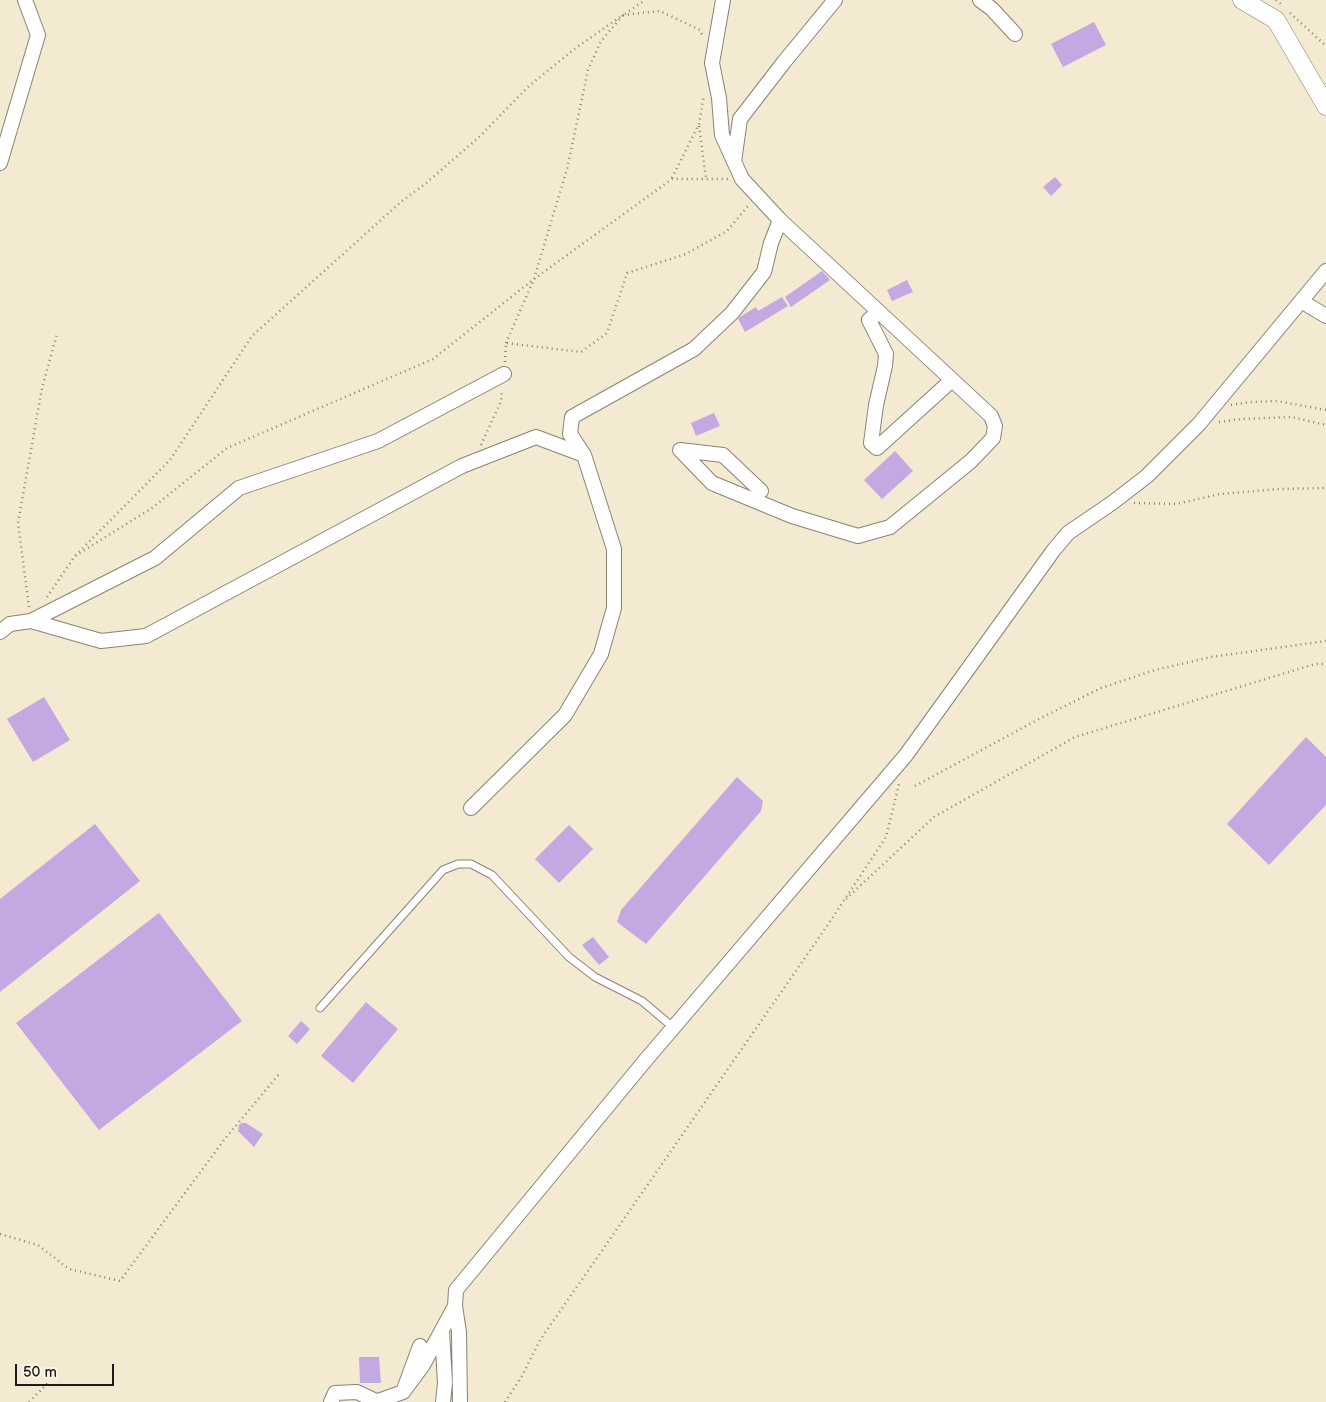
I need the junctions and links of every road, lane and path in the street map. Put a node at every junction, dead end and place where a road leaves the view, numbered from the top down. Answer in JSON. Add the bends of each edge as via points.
{"nodes":[{"id":1,"x":25,"y":0,"type":"edge"},
{"id":2,"x":645,"y":0,"type":"edge"},
{"id":3,"x":723,"y":0,"type":"edge"},
{"id":4,"x":835,"y":0,"type":"edge"},
{"id":5,"x":980,"y":0,"type":"edge"},
{"id":6,"x":1242,"y":0,"type":"edge"},
{"id":7,"x":1276,"y":0,"type":"edge"},
{"id":8,"x":1283,"y":6,"type":"dead end"},
{"id":9,"x":1290,"y":12,"type":"dead end"},
{"id":10,"x":623,"y":14,"type":"junction"},
{"id":11,"x":1015,"y":34,"type":"dead end"},
{"id":12,"x":703,"y":38,"type":"dead end"},
{"id":13,"x":1326,"y":46,"type":"edge"},
{"id":14,"x":705,"y":90,"type":"dead end"},
{"id":15,"x":1324,"y":99,"type":"edge"},
{"id":16,"x":699,"y":124,"type":"junction"},
{"id":17,"x":0,"y":162,"type":"edge"},
{"id":18,"x":734,"y":163,"type":"junction"},
{"id":19,"x":672,"y":179,"type":"junction"},
{"id":20,"x":706,"y":179,"type":"junction"},
{"id":21,"x":742,"y":179,"type":"junction"},
{"id":22,"x":757,"y":196,"type":"junction"},
{"id":23,"x":780,"y":220,"type":"junction"},
{"id":24,"x":1326,"y":271,"type":"edge"},
{"id":25,"x":534,"y":279,"type":"junction"},
{"id":26,"x":1301,"y":301,"type":"junction"},
{"id":27,"x":878,"y":312,"type":"junction"},
{"id":28,"x":1326,"y":316,"type":"edge"},
{"id":29,"x":56,"y":334,"type":"dead end"},
{"id":30,"x":506,"y":343,"type":"junction"},
{"id":31,"x":504,"y":374,"type":"junction"},
{"id":32,"x":952,"y":380,"type":"junction"},
{"id":33,"x":1212,"y":408,"type":"junction"},
{"id":34,"x":1326,"y":410,"type":"edge"},
{"id":35,"x":1199,"y":424,"type":"junction"},
{"id":36,"x":1326,"y":425,"type":"edge"},
{"id":37,"x":584,"y":455,"type":"junction"},
{"id":38,"x":472,"y":462,"type":"junction"},
{"id":39,"x":1326,"y":488,"type":"edge"},
{"id":40,"x":760,"y":491,"type":"dead end"},
{"id":41,"x":1112,"y":503,"type":"junction"},
{"id":42,"x":75,"y":556,"type":"junction"},
{"id":43,"x":47,"y":597,"type":"dead end"},
{"id":44,"x":31,"y":621,"type":"junction"},
{"id":45,"x":0,"y":632,"type":"edge"},
{"id":46,"x":1326,"y":642,"type":"edge"},
{"id":47,"x":1326,"y":664,"type":"edge"},
{"id":48,"x":900,"y":782,"type":"dead end"},
{"id":49,"x":915,"y":786,"type":"dead end"},
{"id":50,"x":471,"y":808,"type":"dead end"},
{"id":51,"x":843,"y":901,"type":"junction"},
{"id":52,"x":320,"y":1008,"type":"dead end"},
{"id":53,"x":674,"y":1028,"type":"junction"},
{"id":54,"x":280,"y":1073,"type":"dead end"},
{"id":55,"x":0,"y":1234,"type":"edge"},
{"id":56,"x":455,"y":1306,"type":"junction"},
{"id":57,"x":442,"y":1330,"type":"junction"},
{"id":58,"x":420,"y":1346,"type":"dead end"},
{"id":59,"x":48,"y":1383,"type":"dead end"},
{"id":60,"x":403,"y":1392,"type":"junction"},
{"id":61,"x":29,"y":1402,"type":"edge"},
{"id":62,"x":331,"y":1402,"type":"edge"},
{"id":63,"x":375,"y":1402,"type":"edge"},
{"id":64,"x":443,"y":1402,"type":"edge"},
{"id":65,"x":460,"y":1402,"type":"edge"},
{"id":66,"x":505,"y":1402,"type":"edge"}],
"edges":[{"from":1,"to":17,"type":"street","via":[[38,35]]},
{"from":2,"to":10,"type":"path"},
{"from":3,"to":18,"type":"street","via":[[712,63],[722,135]]},
{"from":4,"to":18,"type":"street","via":[[740,119]]},
{"from":5,"to":11,"type":"street"},
{"from":6,"to":15,"type":"street","via":[[1276,20]]},
{"from":7,"to":8,"type":"path"},
{"from":9,"to":13,"type":"path"},
{"from":10,"to":12,"type":"path","via":[[660,11],[700,30]]},
{"from":10,"to":25,"type":"path","via":[[601,41],[588,70],[567,169]]},
{"from":10,"to":42,"type":"path","via":[[529,86],[478,138],[402,201],[252,336],[170,460]]},
{"from":14,"to":16,"type":"path"},
{"from":16,"to":19,"type":"path"},
{"from":16,"to":20,"type":"path"},
{"from":18,"to":21,"type":"street"},
{"from":19,"to":20,"type":"path"},
{"from":19,"to":25,"type":"path"},
{"from":20,"to":21,"type":"path"},
{"from":21,"to":22,"type":"street"},
{"from":22,"to":23,"type":"street"},
{"from":22,"to":30,"type":"path","via":[[727,230],[686,254],[627,273],[607,333],[581,352]]},
{"from":23,"to":27,"type":"street"},
{"from":23,"to":37,"type":"street","via":[[764,272],[732,312],[694,349],[572,417],[570,434]]},
{"from":24,"to":26,"type":"street"},
{"from":25,"to":30,"type":"path"},
{"from":25,"to":42,"type":"path","via":[[433,359],[227,448],[152,508]]},
{"from":26,"to":28,"type":"street"},
{"from":26,"to":33,"type":"street"},
{"from":27,"to":32,"type":"street"},
{"from":27,"to":32,"type":"street","via":[[870,320],[886,354],[870,443],[877,448]]},
{"from":29,"to":44,"type":"path","via":[[42,388],[18,523]]},
{"from":30,"to":31,"type":"path"},
{"from":31,"to":38,"type":"path","via":[[501,402]]},
{"from":31,"to":44,"type":"street","via":[[378,441],[239,488],[155,558]]},
{"from":32,"to":40,"type":"street","via":[[991,416],[995,426],[993,438],[971,461],[890,527],[858,536],[792,516],[712,483],[680,450],[722,455]]},
{"from":33,"to":34,"type":"path","via":[[1277,401]]},
{"from":33,"to":35,"type":"street"},
{"from":35,"to":36,"type":"path","via":[[1291,417]]},
{"from":35,"to":41,"type":"street","via":[[1147,476]]},
{"from":37,"to":38,"type":"street","via":[[536,437]]},
{"from":37,"to":50,"type":"street","via":[[614,549],[614,608],[602,654],[565,715]]},
{"from":38,"to":44,"type":"street","via":[[146,636],[101,641]]},
{"from":39,"to":41,"type":"path","via":[[1220,494],[1176,504]]},
{"from":41,"to":53,"type":"street","via":[[1068,534],[1053,551],[906,755]]},
{"from":42,"to":43,"type":"path"},
{"from":44,"to":45,"type":"street","via":[[10,624]]},
{"from":46,"to":49,"type":"path","via":[[1210,657],[1155,670],[1101,688]]},
{"from":47,"to":51,"type":"path","via":[[1315,664],[1075,737],[934,818]]},
{"from":48,"to":51,"type":"path","via":[[886,837]]},
{"from":51,"to":66,"type":"path","via":[[540,1340]]},
{"from":52,"to":53,"type":"lane","via":[[443,870],[458,864],[471,864],[492,874],[569,957],[595,977],[642,1002]]},
{"from":53,"to":56,"type":"street","via":[[456,1290]]},
{"from":54,"to":55,"type":"path","via":[[224,1140],[120,1282],[69,1269],[38,1245]]},
{"from":56,"to":57,"type":"street"},
{"from":56,"to":65,"type":"street","via":[[460,1332]]},
{"from":57,"to":60,"type":"street","via":[[423,1365]]},
{"from":57,"to":64,"type":"street"},
{"from":58,"to":60,"type":"street"},
{"from":59,"to":61,"type":"path"},
{"from":60,"to":63,"type":"street"},
{"from":62,"to":63,"type":"street","via":[[335,1393],[357,1392]]}]}
